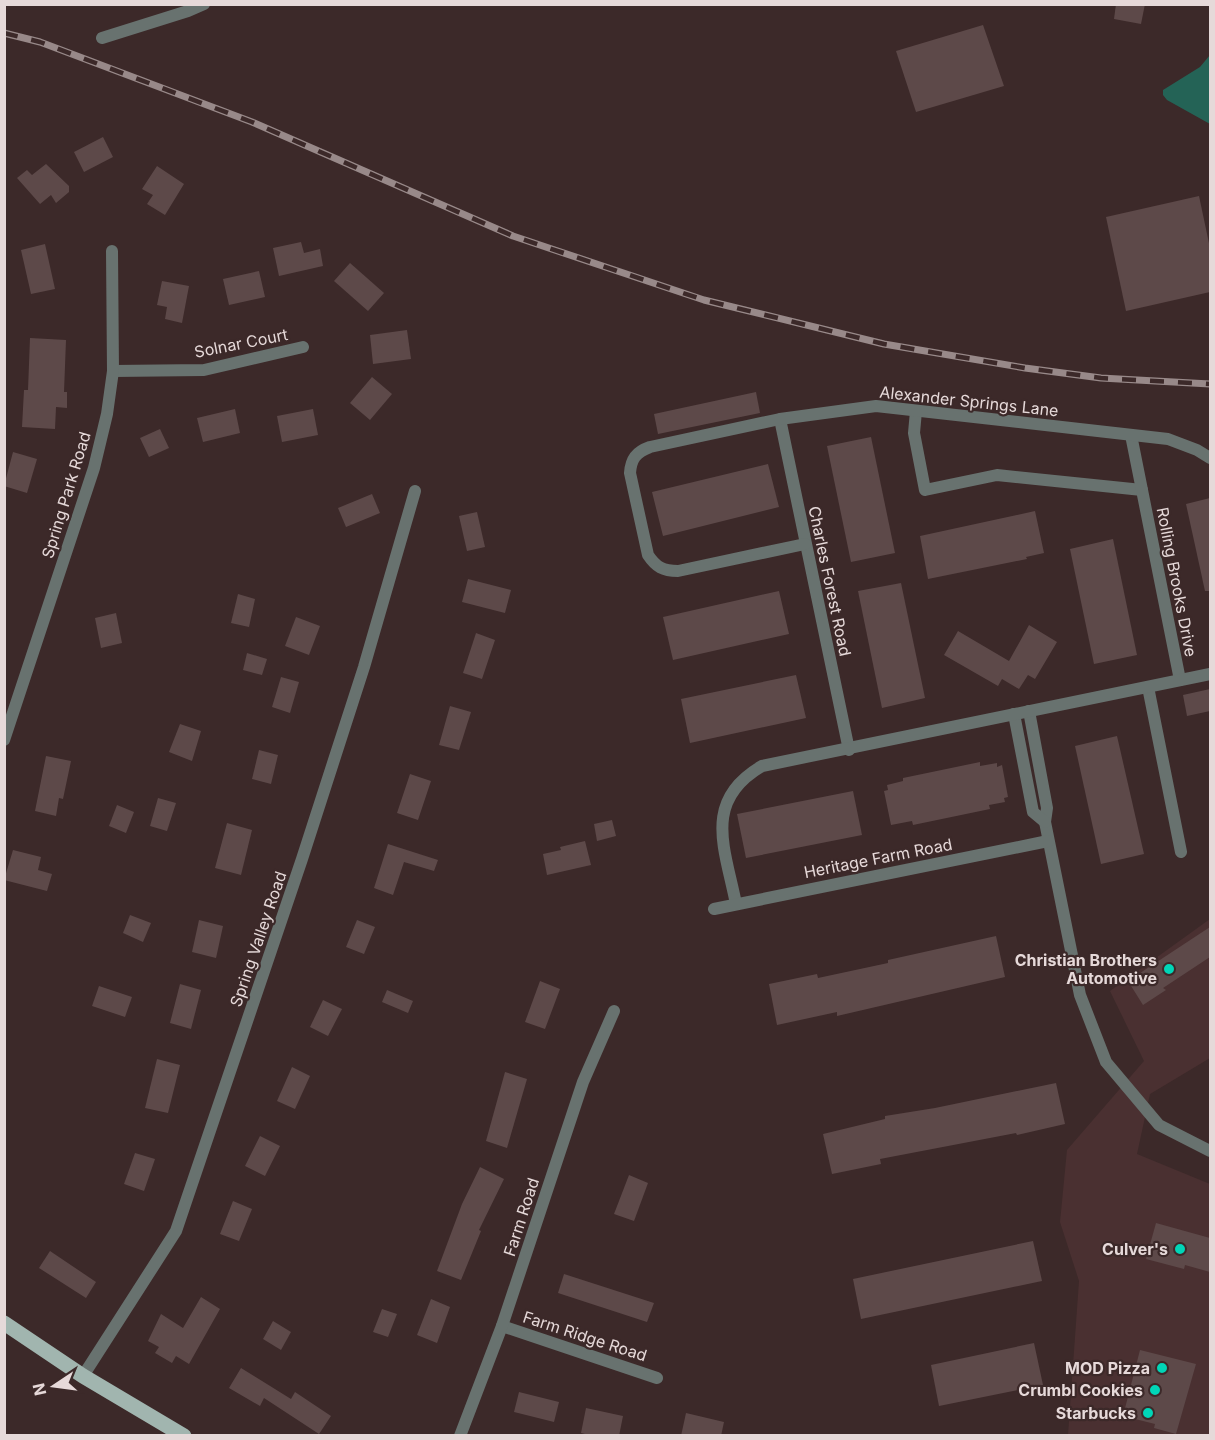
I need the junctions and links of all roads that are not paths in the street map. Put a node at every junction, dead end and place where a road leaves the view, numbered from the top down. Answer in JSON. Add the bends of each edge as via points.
{"nodes":[{"id":1,"x":204,"y":4,"type":"edge"},
{"id":2,"x":102,"y":38,"type":"dead end"},
{"id":3,"x":112,"y":251,"type":"dead end"},
{"id":4,"x":303,"y":347,"type":"dead end"},
{"id":5,"x":113,"y":371,"type":"junction"},
{"id":6,"x":916,"y":411,"type":"junction"},
{"id":7,"x":780,"y":418,"type":"junction"},
{"id":8,"x":1131,"y":435,"type":"junction"},
{"id":9,"x":1210,"y":458,"type":"edge"},
{"id":10,"x":1142,"y":490,"type":"junction"},
{"id":11,"x":415,"y":491,"type":"dead end"},
{"id":12,"x":805,"y":544,"type":"junction"},
{"id":13,"x":1210,"y":674,"type":"edge"},
{"id":14,"x":1180,"y":680,"type":"junction"},
{"id":15,"x":1148,"y":687,"type":"junction"},
{"id":16,"x":1029,"y":711,"type":"junction"},
{"id":17,"x":1014,"y":714,"type":"junction"},
{"id":18,"x":4,"y":740,"type":"edge"},
{"id":19,"x":849,"y":750,"type":"junction"},
{"id":20,"x":1044,"y":822,"type":"junction"},
{"id":21,"x":1048,"y":841,"type":"junction"},
{"id":22,"x":1181,"y":852,"type":"dead end"},
{"id":23,"x":736,"y":904,"type":"junction"},
{"id":24,"x":714,"y":909,"type":"dead end"},
{"id":25,"x":614,"y":1011,"type":"dead end"},
{"id":26,"x":1210,"y":1151,"type":"edge"},
{"id":27,"x":4,"y":1323,"type":"edge"},
{"id":28,"x":502,"y":1326,"type":"junction"},
{"id":29,"x":83,"y":1376,"type":"junction"},
{"id":30,"x":657,"y":1378,"type":"dead end"},
{"id":31,"x":184,"y":1436,"type":"edge"},
{"id":32,"x":460,"y":1436,"type":"edge"}],
"edges":[{"from":1,"to":2,"type":"street"},
{"from":3,"to":5,"type":"street","name":"Spring Park Road"},
{"from":4,"to":5,"type":"street","name":"Solnar Court","via":[[204,370]]},
{"from":5,"to":18,"type":"street","name":"Spring Park Road","via":[[94,468]]},
{"from":6,"to":7,"type":"street","name":"Alexander Springs Lane","via":[[876,406]]},
{"from":6,"to":8,"type":"street","name":"Alexander Springs Lane"},
{"from":6,"to":10,"type":"street","name":"Rolling Brooks Drive","via":[[914,433],[925,490],[997,475]]},
{"from":7,"to":12,"type":"street","name":"Charles Forest Road"},
{"from":7,"to":12,"type":"street","name":"Alexander Springs Lane","via":[[639,451],[630,473],[648,555],[666,571]]},
{"from":8,"to":9,"type":"street","name":"Alexander Springs Lane","via":[[1168,439]]},
{"from":8,"to":10,"type":"street","name":"Rolling Brooks Drive"},
{"from":10,"to":14,"type":"street","name":"Rolling Brooks Drive"},
{"from":11,"to":29,"type":"street","name":"Spring Valley Road","via":[[302,859],[176,1231]]},
{"from":12,"to":19,"type":"street","name":"Charles Forest Road"},
{"from":13,"to":14,"type":"street"},
{"from":14,"to":15,"type":"street"},
{"from":15,"to":16,"type":"street"},
{"from":15,"to":22,"type":"street"},
{"from":16,"to":17,"type":"street"},
{"from":16,"to":20,"type":"street","via":[[1047,808]]},
{"from":17,"to":19,"type":"street"},
{"from":17,"to":20,"type":"street","via":[[1033,812]]},
{"from":19,"to":23,"type":"street","via":[[762,766],[734,790],[724,805],[721,827]]},
{"from":20,"to":21,"type":"street"},
{"from":21,"to":23,"type":"street","name":"Heritage Farm Road"},
{"from":21,"to":26,"type":"street","via":[[1080,995],[1106,1062],[1159,1125]]},
{"from":23,"to":24,"type":"street","name":"Heritage Farm Road"},
{"from":25,"to":28,"type":"street","name":"Farm Road","via":[[583,1082]]},
{"from":27,"to":29,"type":"main road"},
{"from":28,"to":30,"type":"street","name":"Farm Ridge Road"},
{"from":28,"to":32,"type":"street","name":"Farm Road"},
{"from":29,"to":31,"type":"main road"}]}
